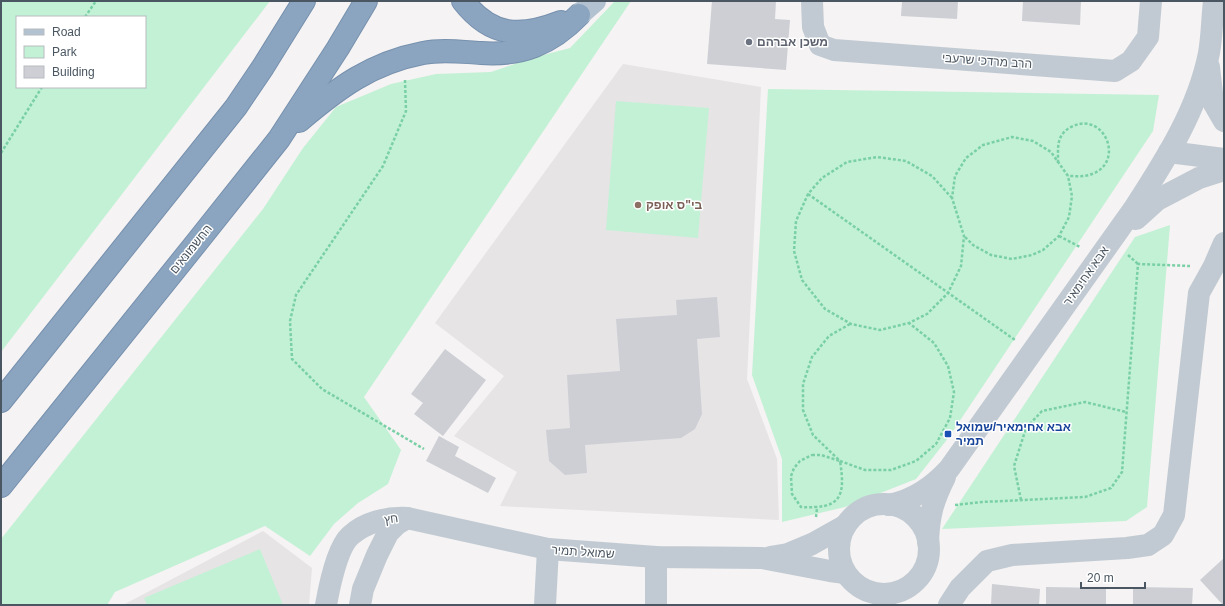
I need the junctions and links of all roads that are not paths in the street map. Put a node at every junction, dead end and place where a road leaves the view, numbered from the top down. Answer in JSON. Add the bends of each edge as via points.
{"nodes":[{"id":1,"x":304,"y":1,"type":"edge"},
{"id":2,"x":366,"y":1,"type":"edge"},
{"id":3,"x":463,"y":1,"type":"edge"},
{"id":4,"x":812,"y":1,"type":"edge"},
{"id":5,"x":1151,"y":1,"type":"edge"},
{"id":6,"x":1214,"y":1,"type":"edge"},
{"id":7,"x":587,"y":8,"type":"edge"},
{"id":8,"x":1209,"y":52,"type":"junction"},
{"id":9,"x":1224,"y":121,"type":"edge"},
{"id":10,"x":278,"y":138,"type":"junction"},
{"id":11,"x":1169,"y":152,"type":"junction"},
{"id":12,"x":1224,"y":159,"type":"edge"},
{"id":13,"x":1224,"y":170,"type":"edge"},
{"id":14,"x":1111,"y":241,"type":"junction"},
{"id":15,"x":1224,"y":243,"type":"edge"},
{"id":16,"x":1,"y":400,"type":"edge"},
{"id":17,"x":949,"y":469,"type":"junction"},
{"id":18,"x":1,"y":486,"type":"edge"},
{"id":19,"x":889,"y":505,"type":"junction"},
{"id":20,"x":407,"y":518,"type":"junction"},
{"id":21,"x":846,"y":525,"type":"junction"},
{"id":22,"x":928,"y":543,"type":"junction"},
{"id":23,"x":548,"y":549,"type":"junction"},
{"id":24,"x":656,"y":557,"type":"junction"},
{"id":25,"x":762,"y":558,"type":"junction"},
{"id":26,"x":914,"y":584,"type":"junction"},
{"id":27,"x":858,"y":589,"type":"edge"},
{"id":28,"x":326,"y":605,"type":"edge"},
{"id":29,"x":360,"y":605,"type":"edge"},
{"id":30,"x":545,"y":605,"type":"edge"},
{"id":31,"x":656,"y":605,"type":"edge"},
{"id":32,"x":900,"y":605,"type":"edge"},
{"id":33,"x":949,"y":605,"type":"edge"}],
"edges":[{"from":1,"to":16,"type":"highway","via":[[236,107]]},
{"from":2,"to":10,"type":"highway","name":"החשמונאים"},
{"from":3,"to":7,"type":"highway","via":[[472,14],[487,25],[505,32],[548,27]]},
{"from":4,"to":5,"type":"street","name":"הרב מרדכי שרעבי","via":[[813,27],[820,45],[834,50],[1115,71],[1131,61],[1148,37]]},
{"from":6,"to":8,"type":"street","name":"אבא אחימאיר"},
{"from":7,"to":10,"type":"highway","via":[[558,34],[530,49],[500,53],[442,51],[385,63],[330,95]]},
{"from":8,"to":9,"type":"street","via":[[1213,102]]},
{"from":8,"to":11,"type":"street","name":"אבא אחימאיר","via":[[1200,86]]},
{"from":10,"to":18,"type":"highway","name":"החשמונאים"},
{"from":11,"to":12,"type":"street"},
{"from":11,"to":14,"type":"street","name":"אבא אחימאיר"},
{"from":13,"to":14,"type":"street","via":[[1198,178],[1157,200]]},
{"from":14,"to":17,"type":"street","name":"אבא אחימאיר"},
{"from":15,"to":33,"type":"street","via":[[1199,293],[1174,515],[1163,535],[1148,545],[1127,548],[1012,555],[986,560],[960,588]]},
{"from":17,"to":19,"type":"street","name":"אבא אחימאיר","via":[[932,486],[902,502]]},
{"from":17,"to":22,"type":"street","via":[[934,499],[928,526]]},
{"from":19,"to":21,"type":"street","via":[[864,508]]},
{"from":19,"to":22,"type":"street","via":[[903,509],[915,517],[924,529]]},
{"from":20,"to":23,"type":"street","name":"שמואל תמיר"},
{"from":20,"to":28,"type":"street","name":"חץ","via":[[391,517],[362,527],[349,536],[341,549]]},
{"from":20,"to":29,"type":"street","name":"חץ","via":[[388,533],[363,589]]},
{"from":21,"to":25,"type":"street","name":"שמואל תמיר","via":[[788,554]]},
{"from":21,"to":27,"type":"street","via":[[841,536],[840,561]]},
{"from":22,"to":26,"type":"street","via":[[928,558],[923,572]]},
{"from":23,"to":24,"type":"street","name":"שמואל תמיר"},
{"from":23,"to":30,"type":"street"},
{"from":24,"to":25,"type":"street","name":"שמואל תמיר"},
{"from":24,"to":31,"type":"street"},
{"from":25,"to":27,"type":"street","name":"שמואל תמיר","via":[[830,572]]},
{"from":26,"to":27,"type":"street","via":[[901,591],[887,594]]},
{"from":26,"to":32,"type":"street"}]}
